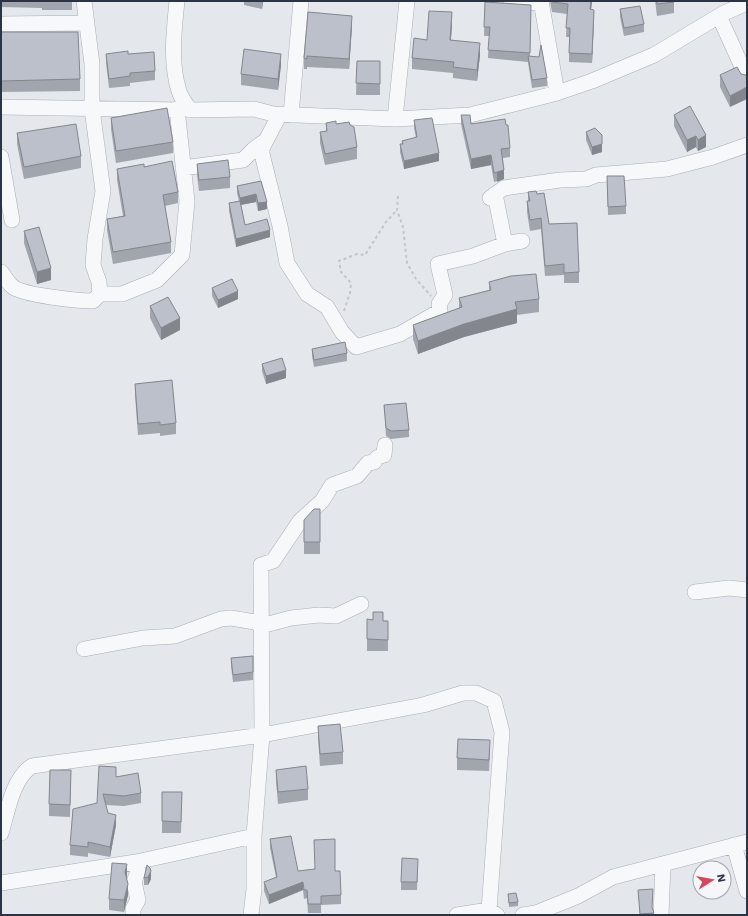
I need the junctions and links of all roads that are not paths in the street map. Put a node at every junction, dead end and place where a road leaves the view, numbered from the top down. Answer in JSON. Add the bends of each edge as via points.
{"nodes":[{"id":1,"x":84,"y":1,"type":"edge"},
{"id":2,"x":177,"y":1,"type":"edge"},
{"id":3,"x":301,"y":1,"type":"edge"},
{"id":4,"x":407,"y":1,"type":"edge"},
{"id":5,"x":511,"y":1,"type":"edge"},
{"id":6,"x":541,"y":2,"type":"edge"},
{"id":7,"x":747,"y":2,"type":"edge"},
{"id":8,"x":721,"y":10,"type":"edge"},
{"id":9,"x":86,"y":23,"type":"junction"},
{"id":10,"x":1,"y":24,"type":"edge"},
{"id":11,"x":747,"y":78,"type":"edge"},
{"id":12,"x":557,"y":93,"type":"junction"},
{"id":13,"x":1,"y":107,"type":"edge"},
{"id":14,"x":92,"y":109,"type":"junction"},
{"id":15,"x":183,"y":110,"type":"junction"},
{"id":16,"x":286,"y":115,"type":"junction"},
{"id":17,"x":395,"y":120,"type":"junction"},
{"id":18,"x":265,"y":141,"type":"junction"},
{"id":19,"x":747,"y":145,"type":"edge"},
{"id":20,"x":1,"y":157,"type":"edge"},
{"id":21,"x":183,"y":168,"type":"junction"},
{"id":22,"x":12,"y":220,"type":"dead end"},
{"id":23,"x":522,"y":241,"type":"dead end"},
{"id":24,"x":505,"y":244,"type":"junction"},
{"id":25,"x":1,"y":272,"type":"edge"},
{"id":26,"x":100,"y":294,"type":"junction"},
{"id":27,"x":385,"y":445,"type":"dead end"},
{"id":28,"x":747,"y":590,"type":"edge"},
{"id":29,"x":695,"y":592,"type":"dead end"},
{"id":30,"x":361,"y":604,"type":"dead end"},
{"id":31,"x":261,"y":626,"type":"junction"},
{"id":32,"x":84,"y":650,"type":"dead end"},
{"id":33,"x":262,"y":735,"type":"junction"},
{"id":34,"x":1,"y":832,"type":"edge"},
{"id":35,"x":254,"y":836,"type":"junction"},
{"id":36,"x":740,"y":844,"type":"edge"},
{"id":37,"x":136,"y":862,"type":"junction"},
{"id":38,"x":663,"y":865,"type":"junction"},
{"id":39,"x":1,"y":883,"type":"edge"},
{"id":40,"x":747,"y":891,"type":"edge"},
{"id":41,"x":560,"y":909,"type":"edge"},
{"id":42,"x":487,"y":913,"type":"edge"},
{"id":43,"x":133,"y":915,"type":"edge"},
{"id":44,"x":251,"y":915,"type":"edge"},
{"id":45,"x":457,"y":915,"type":"edge"},
{"id":46,"x":523,"y":915,"type":"edge"},
{"id":47,"x":661,"y":915,"type":"edge"}],
"edges":[{"from":1,"to":9,"type":"street"},
{"from":2,"to":15,"type":"street","via":[[175,65]]},
{"from":3,"to":16,"type":"street"},
{"from":4,"to":17,"type":"street"},
{"from":5,"to":6,"type":"street"},
{"from":6,"to":12,"type":"street"},
{"from":7,"to":8,"type":"street"},
{"from":8,"to":11,"type":"street"},
{"from":8,"to":12,"type":"street","via":[[654,54]]},
{"from":9,"to":10,"type":"street"},
{"from":9,"to":14,"type":"street","via":[[92,64]]},
{"from":12,"to":17,"type":"street","via":[[470,115]]},
{"from":13,"to":14,"type":"street"},
{"from":14,"to":15,"type":"street"},
{"from":14,"to":26,"type":"street","via":[[103,191],[93,265]]},
{"from":15,"to":16,"type":"street","via":[[254,109]]},
{"from":15,"to":21,"type":"street"},
{"from":16,"to":17,"type":"street"},
{"from":16,"to":18,"type":"street"},
{"from":18,"to":21,"type":"street","via":[[242,160]]},
{"from":18,"to":24,"type":"street","via":[[261,150],[287,263],[307,294],[327,307],[342,332],[356,347],[400,334],[440,312],[439,304],[445,294],[438,264],[473,256]]},
{"from":19,"to":24,"type":"street","via":[[667,169],[596,175],[586,179],[504,188],[492,196]]},
{"from":20,"to":22,"type":"street"},
{"from":21,"to":26,"type":"street","via":[[187,201],[182,255],[157,280],[122,294]]},
{"from":23,"to":24,"type":"street"},
{"from":25,"to":26,"type":"street","via":[[13,287],[23,291],[77,301],[93,301]]},
{"from":27,"to":31,"type":"street","via":[[384,455],[368,463],[357,476],[332,485],[322,501],[300,521],[273,561],[261,565]]},
{"from":28,"to":29,"type":"street","via":[[729,588]]},
{"from":30,"to":31,"type":"street","via":[[336,616],[291,618]]},
{"from":31,"to":32,"type":"street","via":[[255,622],[220,619],[175,636],[143,638]]},
{"from":31,"to":33,"type":"street"},
{"from":33,"to":34,"type":"street","via":[[32,766],[24,771],[18,780]]},
{"from":33,"to":35,"type":"street"},
{"from":33,"to":42,"type":"street","via":[[423,705],[464,692],[476,693],[494,702],[502,732]]},
{"from":35,"to":37,"type":"street"},
{"from":35,"to":44,"type":"street","via":[[254,889]]},
{"from":36,"to":38,"type":"street"},
{"from":36,"to":40,"type":"street"},
{"from":37,"to":39,"type":"street"},
{"from":37,"to":43,"type":"street","via":[[138,871],[134,882],[138,900]]},
{"from":38,"to":41,"type":"street","via":[[613,877]]},
{"from":38,"to":47,"type":"street"},
{"from":41,"to":46,"type":"street"},
{"from":42,"to":45,"type":"street"}]}
